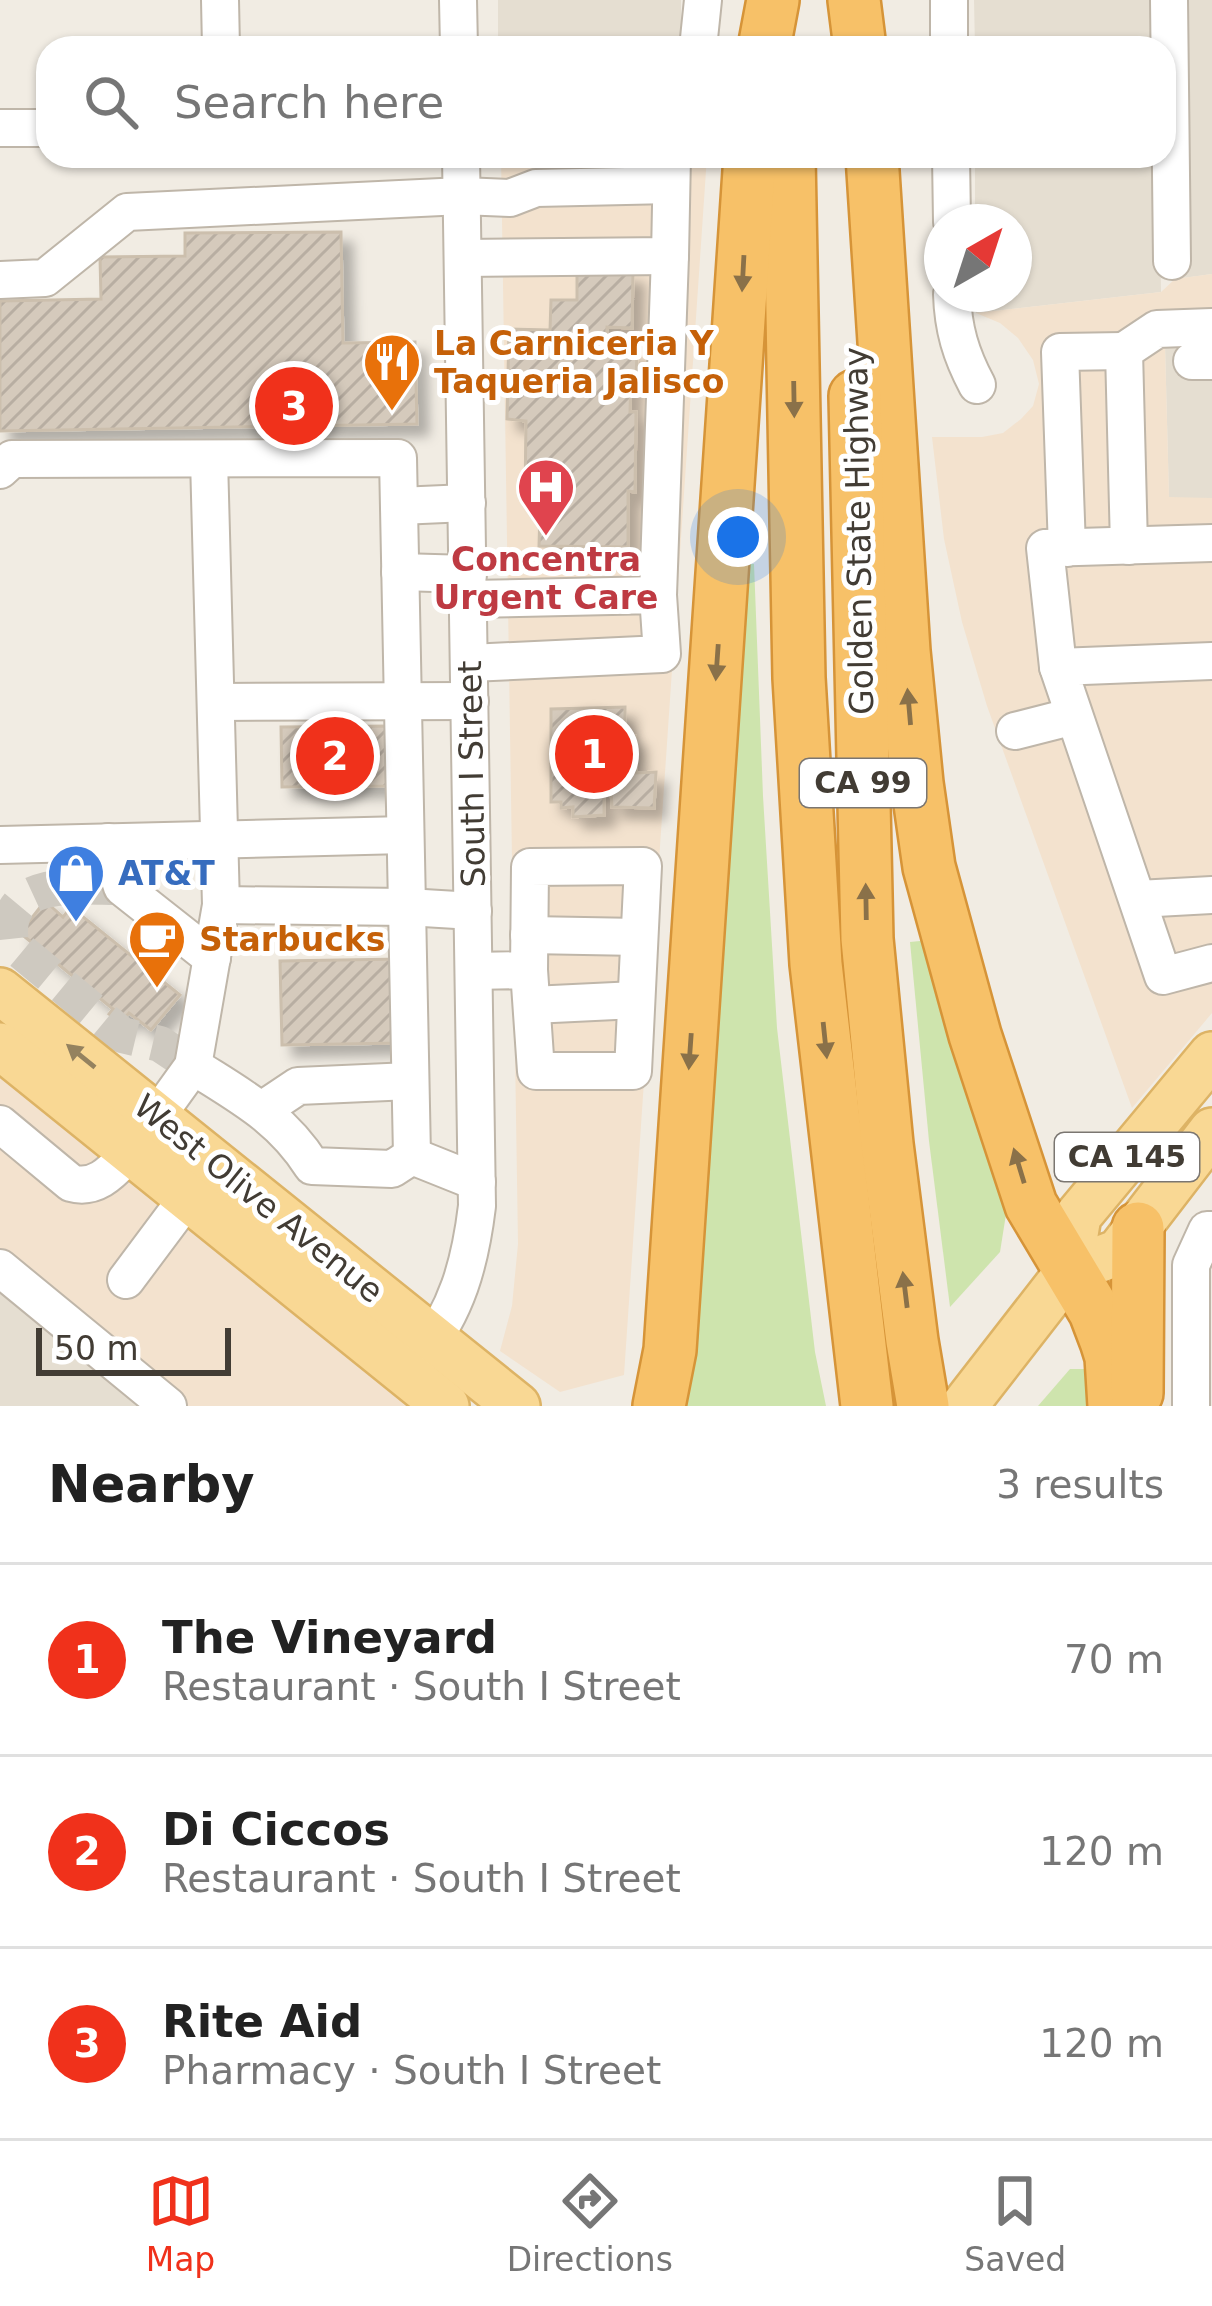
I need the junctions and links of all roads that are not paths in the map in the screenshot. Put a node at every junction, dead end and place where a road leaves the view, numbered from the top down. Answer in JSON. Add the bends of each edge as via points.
{"nodes":[{"id":1,"x":220,"y":0,"type":"edge"},
{"id":2,"x":458,"y":0,"type":"edge"},
{"id":3,"x":703,"y":0,"type":"edge"},
{"id":4,"x":773,"y":0,"type":"edge"},
{"id":5,"x":785,"y":0,"type":"edge"},
{"id":6,"x":851,"y":0,"type":"edge"},
{"id":7,"x":949,"y":0,"type":"edge"},
{"id":8,"x":1169,"y":0,"type":"edge"},
{"id":9,"x":221,"y":36,"type":"edge"},
{"id":10,"x":459,"y":36,"type":"edge"},
{"id":11,"x":699,"y":36,"type":"edge"},
{"id":12,"x":766,"y":36,"type":"edge"},
{"id":13,"x":786,"y":36,"type":"edge"},
{"id":14,"x":850,"y":36,"type":"edge"},
{"id":15,"x":858,"y":36,"type":"edge"},
{"id":16,"x":950,"y":36,"type":"edge"},
{"id":17,"x":1169,"y":36,"type":"edge"},
{"id":18,"x":0,"y":128,"type":"edge"},
{"id":19,"x":36,"y":128,"type":"edge"},
{"id":20,"x":461,"y":168,"type":"edge"},
{"id":21,"x":749,"y":168,"type":"edge"},
{"id":22,"x":789,"y":168,"type":"edge"},
{"id":23,"x":851,"y":168,"type":"edge"},
{"id":24,"x":873,"y":168,"type":"edge"},
{"id":25,"x":951,"y":168,"type":"edge"},
{"id":26,"x":1171,"y":168,"type":"edge"},
{"id":27,"x":671,"y":170,"type":"edge"},
{"id":28,"x":462,"y":196,"type":"junction"},
{"id":29,"x":952,"y":204,"type":"edge"},
{"id":30,"x":670,"y":256,"type":"junction"},
{"id":31,"x":463,"y":258,"type":"junction"},
{"id":32,"x":1172,"y":261,"type":"dead end"},
{"id":33,"x":0,"y":280,"type":"edge"},
{"id":34,"x":952,"y":312,"type":"edge"},
{"id":35,"x":1212,"y":327,"type":"edge"},
{"id":36,"x":1124,"y":351,"type":"junction"},
{"id":37,"x":977,"y":386,"type":"dead end"},
{"id":38,"x":209,"y":459,"type":"junction"},
{"id":39,"x":0,"y":470,"type":"edge"},
{"id":40,"x":467,"y":503,"type":"junction"},
{"id":41,"x":399,"y":506,"type":"junction"},
{"id":42,"x":1212,"y":543,"type":"edge"},
{"id":43,"x":1129,"y":546,"type":"junction"},
{"id":44,"x":1067,"y":548,"type":"junction"},
{"id":45,"x":400,"y":572,"type":"junction"},
{"id":46,"x":469,"y":586,"type":"junction"},
{"id":47,"x":658,"y":595,"type":"junction"},
{"id":48,"x":1212,"y":661,"type":"edge"},
{"id":49,"x":470,"y":663,"type":"junction"},
{"id":50,"x":1058,"y":667,"type":"junction"},
{"id":51,"x":470,"y":701,"type":"junction"},
{"id":52,"x":215,"y":702,"type":"junction"},
{"id":53,"x":403,"y":703,"type":"junction"},
{"id":54,"x":1074,"y":716,"type":"junction"},
{"id":55,"x":1015,"y":731,"type":"dead end"},
{"id":56,"x":406,"y":835,"type":"junction"},
{"id":57,"x":220,"y":839,"type":"junction"},
{"id":58,"x":108,"y":842,"type":"junction"},
{"id":59,"x":0,"y":845,"type":"edge"},
{"id":60,"x":1212,"y":895,"type":"edge"},
{"id":61,"x":1138,"y":899,"type":"junction"},
{"id":62,"x":221,"y":905,"type":"junction"},
{"id":63,"x":407,"y":907,"type":"junction"},
{"id":64,"x":473,"y":910,"type":"junction"},
{"id":65,"x":639,"y":937,"type":"junction"},
{"id":66,"x":212,"y":958,"type":"junction"},
{"id":67,"x":1212,"y":963,"type":"edge"},
{"id":68,"x":530,"y":970,"type":"junction"},
{"id":69,"x":474,"y":971,"type":"junction"},
{"id":70,"x":0,"y":991,"type":"edge"},
{"id":71,"x":636,"y":1000,"type":"junction"},
{"id":72,"x":0,"y":1046,"type":"edge"},
{"id":73,"x":1212,"y":1055,"type":"edge"},
{"id":74,"x":475,"y":1065,"type":"junction"},
{"id":75,"x":193,"y":1066,"type":"junction"},
{"id":76,"x":410,"y":1073,"type":"junction"},
{"id":77,"x":262,"y":1110,"type":"junction"},
{"id":78,"x":0,"y":1124,"type":"edge"},
{"id":79,"x":1212,"y":1131,"type":"edge"},
{"id":80,"x":145,"y":1133,"type":"junction"},
{"id":81,"x":412,"y":1156,"type":"junction"},
{"id":82,"x":477,"y":1182,"type":"junction"},
{"id":83,"x":188,"y":1197,"type":"junction"},
{"id":84,"x":1138,"y":1228,"type":"junction"},
{"id":85,"x":1209,"y":1230,"type":"edge"},
{"id":86,"x":0,"y":1268,"type":"edge"},
{"id":87,"x":1069,"y":1271,"type":"junction"},
{"id":88,"x":126,"y":1280,"type":"dead end"},
{"id":89,"x":435,"y":1339,"type":"junction"},
{"id":90,"x":406,"y":1374,"type":"junction"},
{"id":91,"x":168,"y":1406,"type":"edge"},
{"id":92,"x":446,"y":1406,"type":"edge"},
{"id":93,"x":517,"y":1406,"type":"edge"},
{"id":94,"x":659,"y":1406,"type":"edge"},
{"id":95,"x":867,"y":1406,"type":"edge"},
{"id":96,"x":923,"y":1406,"type":"edge"},
{"id":97,"x":964,"y":1406,"type":"edge"},
{"id":98,"x":1114,"y":1406,"type":"edge"},
{"id":99,"x":1137,"y":1406,"type":"edge"},
{"id":100,"x":1191,"y":1406,"type":"edge"}],
"edges":[{"from":1,"to":9,"type":"street"},
{"from":2,"to":10,"type":"street"},
{"from":3,"to":11,"type":"street"},
{"from":4,"to":12,"type":"highway"},
{"from":5,"to":13,"type":"highway"},
{"from":6,"to":14,"type":"highway"},
{"from":6,"to":15,"type":"highway"},
{"from":7,"to":16,"type":"street"},
{"from":8,"to":17,"type":"street"},
{"from":18,"to":19,"type":"street"},
{"from":20,"to":28,"type":"street","name":"South I Street"},
{"from":21,"to":94,"type":"highway","one_way":true,"via":[[672,1327]]},
{"from":22,"to":95,"type":"highway","name":"Golden State Highway","number":"CA 99","one_way":true,"via":[[800,678],[816,964]]},
{"from":96,"to":23,"type":"highway","name":"Golden State Highway","number":"CA 99","one_way":true,"via":[[867,939]]},
{"from":87,"to":24,"type":"highway","one_way":true,"via":[[1031,1205],[929,867],[904,651]]},
{"from":25,"to":29,"type":"street"},
{"from":26,"to":32,"type":"street"},
{"from":27,"to":28,"type":"street","via":[[510,198]]},
{"from":27,"to":30,"type":"street"},
{"from":28,"to":31,"type":"street","name":"South I Street"},
{"from":28,"to":33,"type":"street","via":[[127,212],[45,278]]},
{"from":30,"to":31,"type":"street"},
{"from":30,"to":47,"type":"street"},
{"from":31,"to":40,"type":"street","name":"South I Street"},
{"from":34,"to":37,"type":"street"},
{"from":35,"to":36,"type":"street","via":[[1157,329]]},
{"from":36,"to":43,"type":"street"},
{"from":36,"to":44,"type":"street","via":[[1060,352]]},
{"from":38,"to":39,"type":"street","via":[[12,459]]},
{"from":38,"to":41,"type":"street","via":[[398,458]]},
{"from":38,"to":52,"type":"street"},
{"from":40,"to":41,"type":"street"},
{"from":40,"to":46,"type":"street","name":"South I Street"},
{"from":41,"to":45,"type":"street"},
{"from":42,"to":43,"type":"street"},
{"from":43,"to":44,"type":"street"},
{"from":44,"to":50,"type":"street","via":[[1045,548]]},
{"from":45,"to":46,"type":"street"},
{"from":45,"to":53,"type":"street"},
{"from":46,"to":47,"type":"street"},
{"from":46,"to":49,"type":"street","name":"South I Street"},
{"from":47,"to":49,"type":"street","via":[[662,654]]},
{"from":48,"to":50,"type":"street"},
{"from":49,"to":51,"type":"street","name":"South I Street"},
{"from":50,"to":54,"type":"street"},
{"from":51,"to":53,"type":"street"},
{"from":51,"to":64,"type":"street","name":"South I Street"},
{"from":52,"to":53,"type":"street"},
{"from":52,"to":57,"type":"street"},
{"from":53,"to":56,"type":"street"},
{"from":54,"to":55,"type":"street"},
{"from":54,"to":61,"type":"street"},
{"from":56,"to":57,"type":"street"},
{"from":56,"to":63,"type":"street"},
{"from":57,"to":58,"type":"street"},
{"from":57,"to":62,"type":"street"},
{"from":58,"to":59,"type":"street"},
{"from":58,"to":66,"type":"street","via":[[122,887]]},
{"from":60,"to":61,"type":"street"},
{"from":61,"to":67,"type":"street","via":[[1163,976]]},
{"from":62,"to":63,"type":"street"},
{"from":62,"to":66,"type":"street"},
{"from":63,"to":64,"type":"street"},
{"from":63,"to":76,"type":"street"},
{"from":64,"to":69,"type":"street","name":"South I Street"},
{"from":65,"to":68,"type":"street"},
{"from":65,"to":68,"type":"street","via":[[643,866],[530,867]]},
{"from":65,"to":71,"type":"street"},
{"from":66,"to":75,"type":"street"},
{"from":68,"to":69,"type":"street"},
{"from":68,"to":71,"type":"street"},
{"from":68,"to":71,"type":"street","via":[[536,1071],[633,1071]]},
{"from":69,"to":74,"type":"street","name":"South I Street"},
{"from":80,"to":70,"type":"main road","name":"West Olive Avenue","one_way":true},
{"from":72,"to":80,"type":"main road","name":"West Olive Avenue"},
{"from":73,"to":87,"type":"main road","number":"CA 145","via":[[1078,1216]]},
{"from":74,"to":76,"type":"street"},
{"from":74,"to":82,"type":"street","name":"South I Street"},
{"from":75,"to":77,"type":"street"},
{"from":75,"to":80,"type":"street"},
{"from":76,"to":77,"type":"street","via":[[298,1086]]},
{"from":76,"to":81,"type":"street"},
{"from":77,"to":81,"type":"street","via":[[312,1166],[392,1169]]},
{"from":78,"to":80,"type":"street","via":[[81,1186],[106,1177]]},
{"from":79,"to":84,"type":"main road","number":"CA 145"},
{"from":80,"to":83,"type":"main road","name":"West Olive Avenue"},
{"from":80,"to":89,"type":"main road","name":"West Olive Avenue"},
{"from":81,"to":82,"type":"street"},
{"from":82,"to":89,"type":"street","name":"South I Street","via":[[471,1253]]},
{"from":83,"to":88,"type":"street"},
{"from":83,"to":90,"type":"main road","name":"West Olive Avenue"},
{"from":84,"to":87,"type":"main road","number":"CA 145","via":[[1119,1252]]},
{"from":84,"to":99,"type":"highway"},
{"from":85,"to":100,"type":"street","via":[[1191,1264]]},
{"from":86,"to":91,"type":"street"},
{"from":87,"to":97,"type":"main road","number":"CA 145"},
{"from":87,"to":98,"type":"highway","via":[[1106,1341]]},
{"from":89,"to":90,"type":"street","name":"South I Street"},
{"from":89,"to":93,"type":"main road","name":"West Olive Avenue"},
{"from":90,"to":92,"type":"main road","name":"West Olive Avenue"}]}
